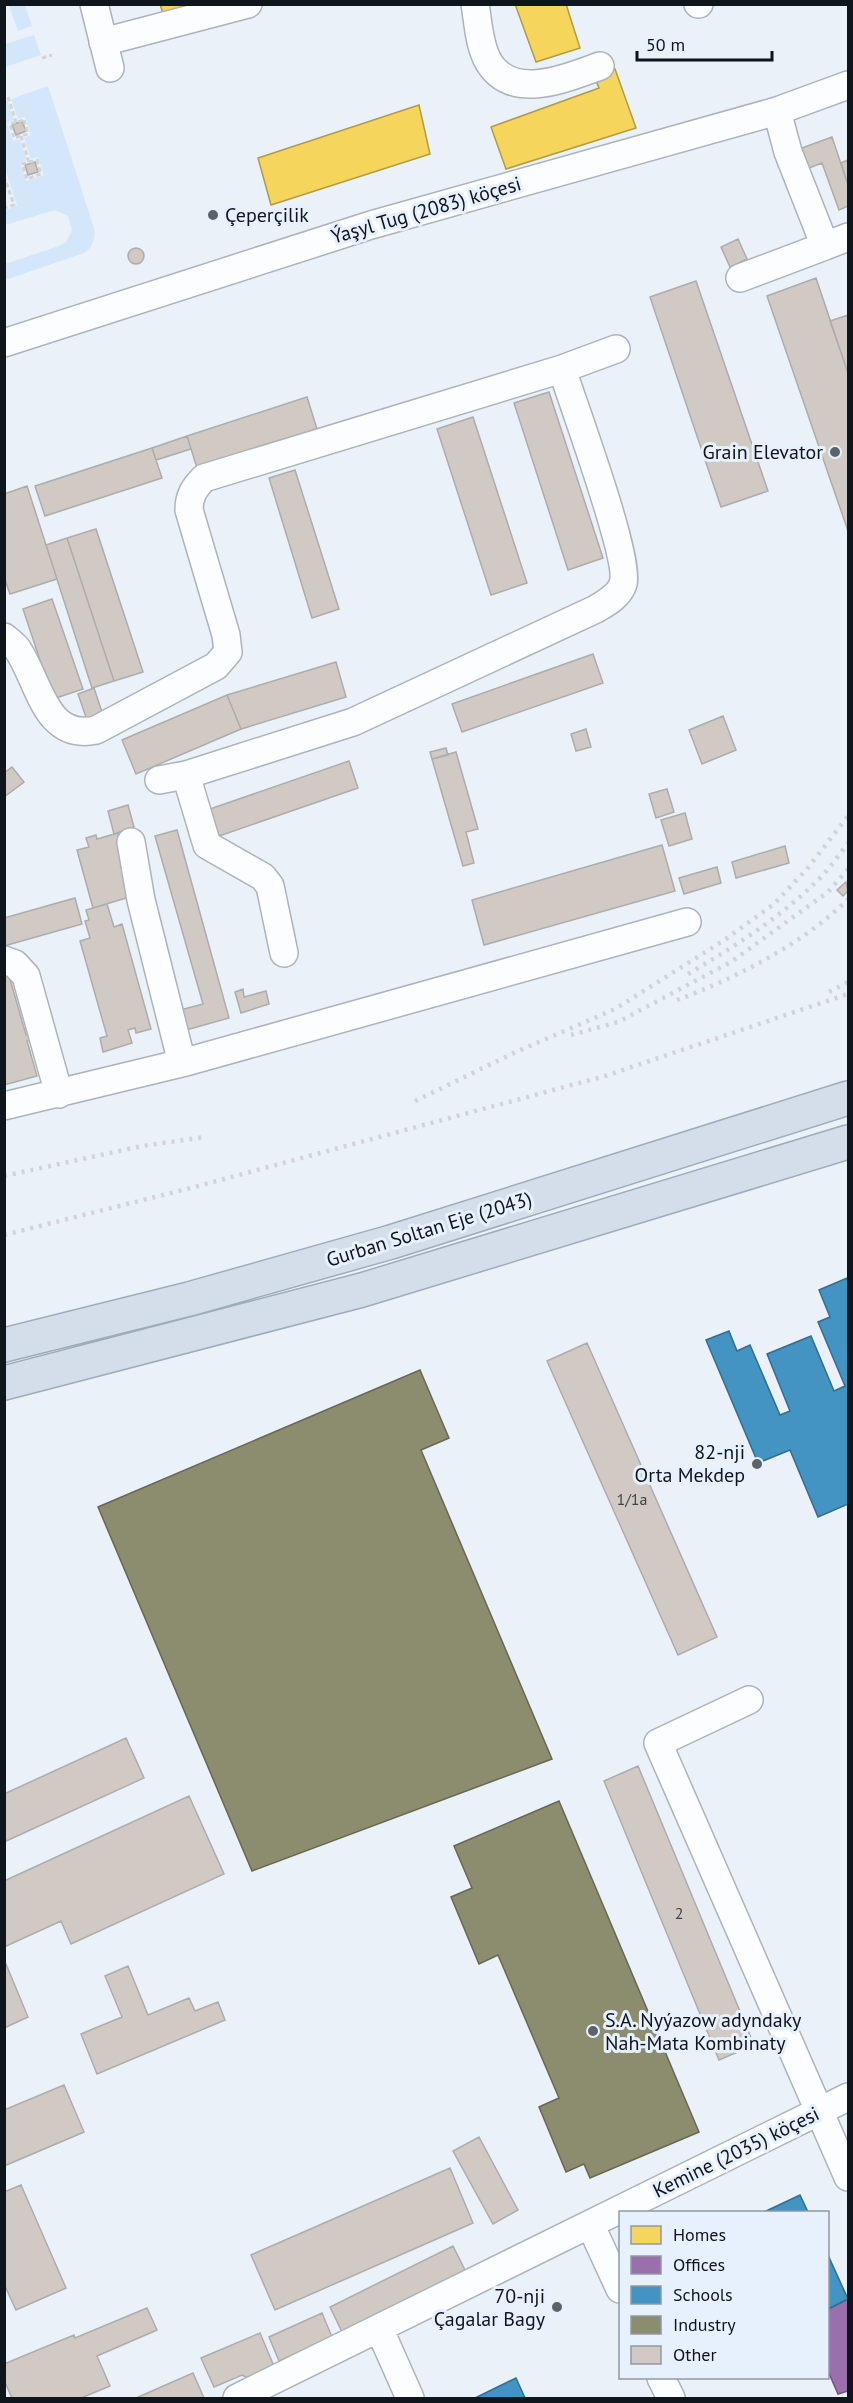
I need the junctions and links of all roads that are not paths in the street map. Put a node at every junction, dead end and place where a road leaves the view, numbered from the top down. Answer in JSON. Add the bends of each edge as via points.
{"nodes":[{"id":1,"x":94,"y":4,"type":"edge"},
{"id":2,"x":248,"y":4,"type":"edge"},
{"id":3,"x":475,"y":4,"type":"edge"},
{"id":4,"x":103,"y":42,"type":"junction"},
{"id":5,"x":600,"y":66,"type":"dead end"},
{"id":6,"x":110,"y":68,"type":"dead end"},
{"id":7,"x":849,"y":85,"type":"edge"},
{"id":8,"x":777,"y":111,"type":"junction"},
{"id":9,"x":837,"y":241,"type":"edge"},
{"id":10,"x":740,"y":278,"type":"dead end"},
{"id":11,"x":4,"y":342,"type":"edge"},
{"id":12,"x":616,"y":349,"type":"dead end"},
{"id":13,"x":562,"y":369,"type":"junction"},
{"id":14,"x":4,"y":637,"type":"edge"},
{"id":15,"x":186,"y":776,"type":"junction"},
{"id":16,"x":159,"y":780,"type":"dead end"},
{"id":17,"x":131,"y":842,"type":"dead end"},
{"id":18,"x":687,"y":922,"type":"dead end"},
{"id":19,"x":284,"y":953,"type":"dead end"},
{"id":20,"x":4,"y":960,"type":"edge"},
{"id":21,"x":182,"y":1063,"type":"junction"},
{"id":22,"x":59,"y":1094,"type":"junction"},
{"id":23,"x":849,"y":1098,"type":"edge"},
{"id":24,"x":4,"y":1106,"type":"edge"},
{"id":25,"x":849,"y":1142,"type":"edge"},
{"id":26,"x":4,"y":1345,"type":"edge"},
{"id":27,"x":4,"y":1383,"type":"edge"},
{"id":28,"x":749,"y":1700,"type":"dead end"},
{"id":29,"x":849,"y":2097,"type":"edge"},
{"id":30,"x":819,"y":2111,"type":"junction"},
{"id":31,"x":849,"y":2177,"type":"edge"},
{"id":32,"x":590,"y":2224,"type":"junction"},
{"id":33,"x":619,"y":2285,"type":"edge"},
{"id":34,"x":379,"y":2328,"type":"junction"},
{"id":35,"x":662,"y":2379,"type":"edge"},
{"id":36,"x":286,"y":2387,"type":"edge"},
{"id":37,"x":237,"y":2398,"type":"edge"},
{"id":38,"x":410,"y":2398,"type":"edge"},
{"id":39,"x":671,"y":2398,"type":"edge"}],
"edges":[{"from":1,"to":4,"type":"street"},
{"from":2,"to":4,"type":"street"},
{"from":3,"to":5,"type":"street","via":[[487,59],[508,80],[543,84]]},
{"from":4,"to":6,"type":"street"},
{"from":7,"to":8,"type":"street","name":"Ýaşyl Tug (2083) köçesi"},
{"from":8,"to":9,"type":"street","via":[[788,153]]},
{"from":8,"to":11,"type":"street","name":"Ýaşyl Tug (2083) köçesi","via":[[371,225]]},
{"from":9,"to":10,"type":"street"},
{"from":12,"to":13,"type":"street"},
{"from":13,"to":14,"type":"street","via":[[204,478],[194,488],[189,510],[228,651],[216,666],[96,730],[83,733],[58,723],[18,648]]},
{"from":13,"to":15,"type":"street","via":[[618,541],[623,583],[619,591],[596,609],[353,722]]},
{"from":15,"to":16,"type":"street"},
{"from":15,"to":19,"type":"street","via":[[207,844],[263,877],[270,886]]},
{"from":17,"to":21,"type":"street","via":[[141,900]]},
{"from":18,"to":21,"type":"street"},
{"from":20,"to":22,"type":"street","via":[[15,964],[26,976]]},
{"from":21,"to":22,"type":"street"},
{"from":22,"to":24,"type":"street"},
{"from":23,"to":26,"type":"highway","name":"Gurban Soltan Eje (2043)","via":[[391,1242],[189,1299]]},
{"from":25,"to":27,"type":"highway","name":"Gurban Soltan Eje (2043)","via":[[362,1290]]},
{"from":28,"to":30,"type":"street","via":[[658,1743]]},
{"from":29,"to":30,"type":"street","name":"Kemine (2035) köçesi"},
{"from":30,"to":31,"type":"street"},
{"from":30,"to":32,"type":"street","name":"Kemine (2035) köçesi"},
{"from":32,"to":33,"type":"street"},
{"from":32,"to":34,"type":"street","name":"Kemine (2035) köçesi"},
{"from":34,"to":36,"type":"street","name":"Kemine (2035) köçesi"},
{"from":34,"to":38,"type":"street"},
{"from":35,"to":39,"type":"street"},
{"from":36,"to":37,"type":"street","name":"Kemine (2035) köçesi"}]}
